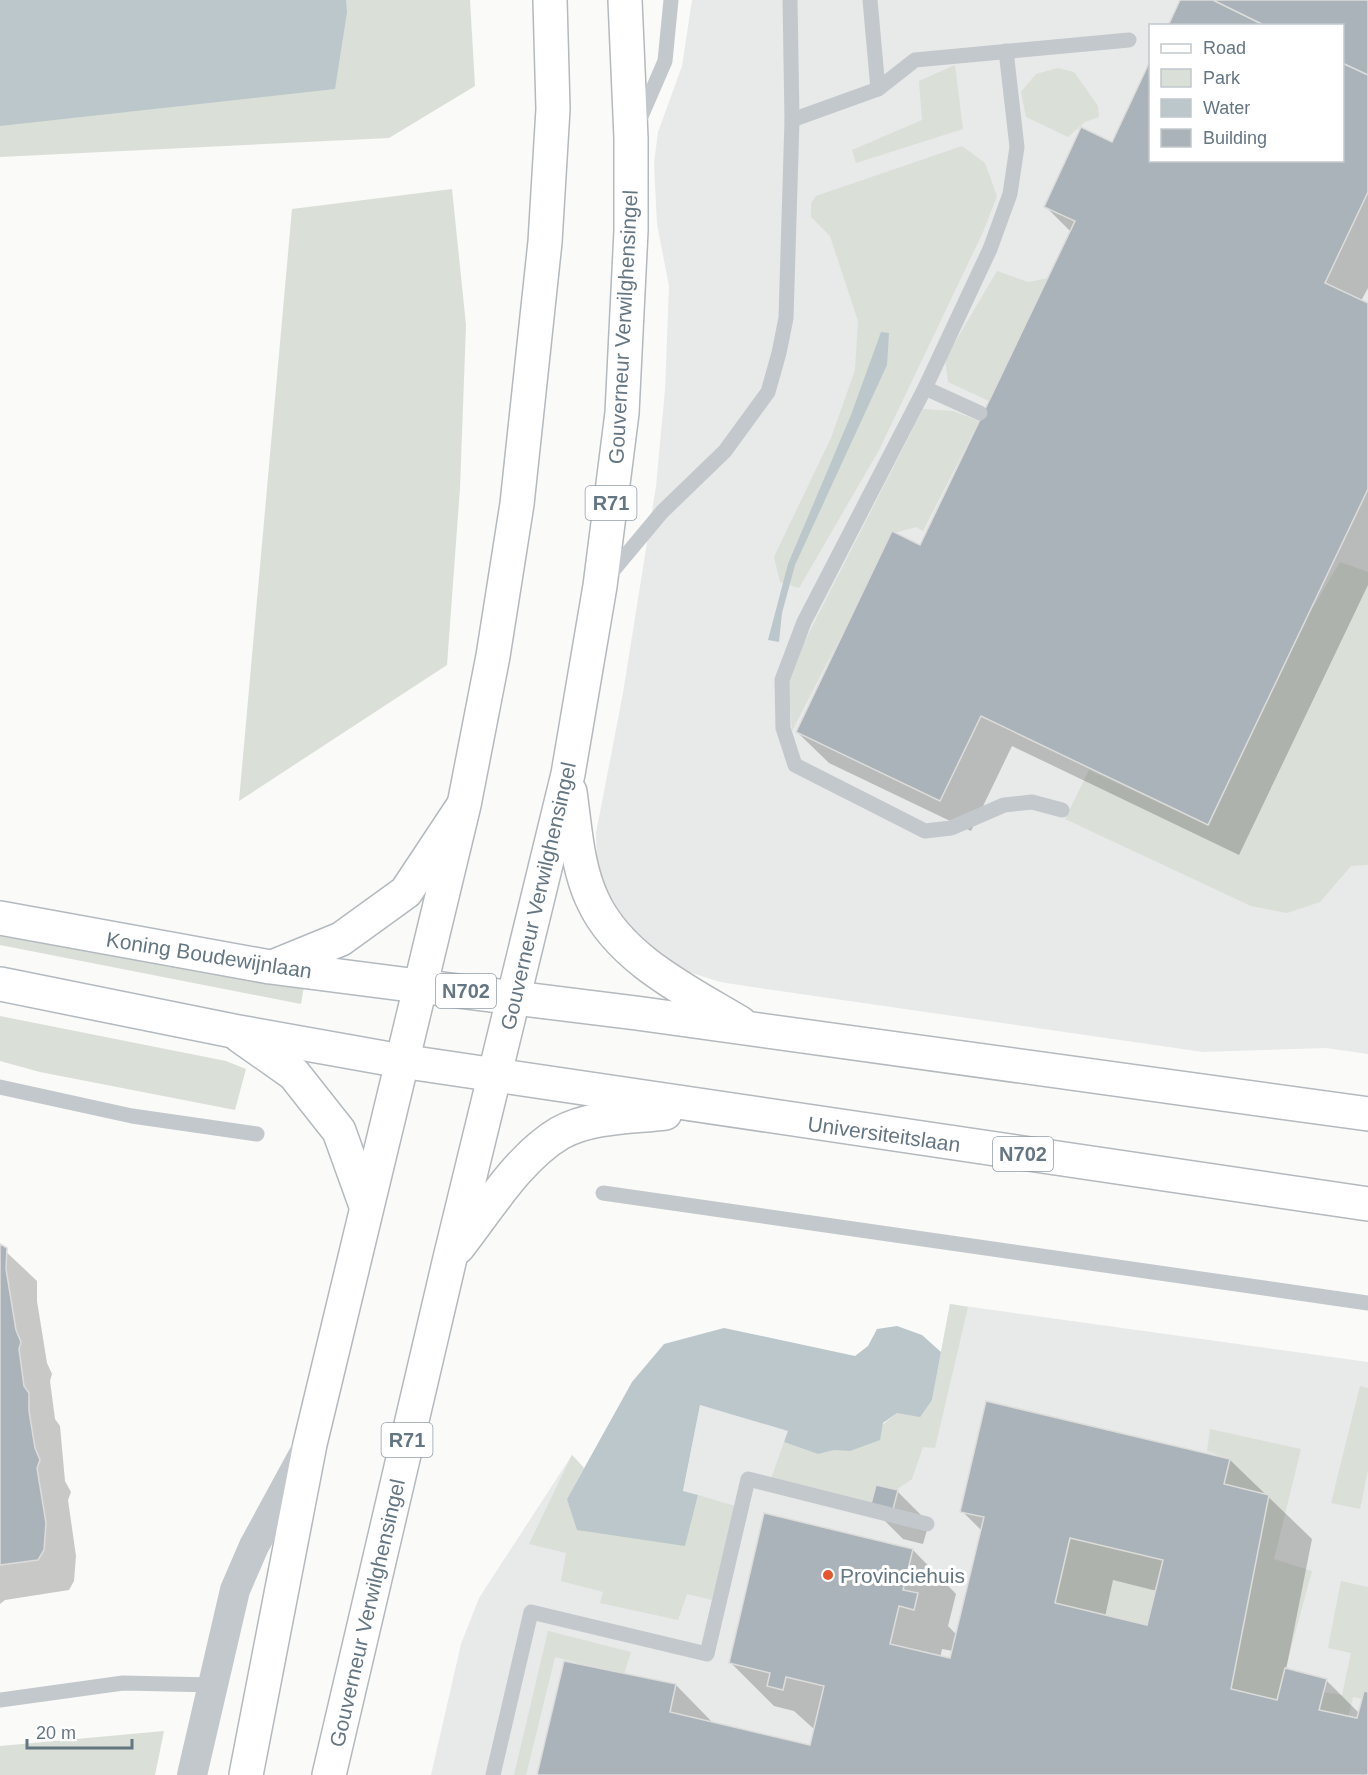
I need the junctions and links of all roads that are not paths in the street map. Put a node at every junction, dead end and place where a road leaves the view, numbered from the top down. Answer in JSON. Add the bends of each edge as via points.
{"nodes":[{"id":1,"x":550,"y":0,"type":"edge"},
{"id":2,"x":625,"y":0,"type":"edge"},
{"id":3,"x":670,"y":0,"type":"edge"},
{"id":4,"x":790,"y":0,"type":"edge"},
{"id":5,"x":870,"y":0,"type":"edge"},
{"id":6,"x":1129,"y":40,"type":"dead end"},
{"id":7,"x":1006,"y":51,"type":"junction"},
{"id":8,"x":878,"y":89,"type":"junction"},
{"id":9,"x":792,"y":120,"type":"junction"},
{"id":10,"x":631,"y":138,"type":"junction"},
{"id":11,"x":925,"y":388,"type":"junction"},
{"id":12,"x":980,"y":413,"type":"dead end"},
{"id":13,"x":600,"y":586,"type":"junction"},
{"id":14,"x":568,"y":774,"type":"junction"},
{"id":15,"x":464,"y":805,"type":"junction"},
{"id":16,"x":1062,"y":810,"type":"dead end"},
{"id":17,"x":0,"y":918,"type":"edge"},
{"id":18,"x":270,"y":967,"type":"junction"},
{"id":19,"x":0,"y":984,"type":"edge"},
{"id":20,"x":418,"y":986,"type":"junction"},
{"id":21,"x":514,"y":996,"type":"junction"},
{"id":22,"x":752,"y":1030,"type":"junction"},
{"id":23,"x":233,"y":1031,"type":"junction"},
{"id":24,"x":401,"y":1061,"type":"junction"},
{"id":25,"x":496,"y":1075,"type":"junction"},
{"id":26,"x":0,"y":1087,"type":"edge"},
{"id":27,"x":712,"y":1108,"type":"junction"},
{"id":28,"x":1368,"y":1114,"type":"edge"},
{"id":29,"x":257,"y":1134,"type":"dead end"},
{"id":30,"x":603,"y":1193,"type":"dead end"},
{"id":31,"x":1368,"y":1204,"type":"edge"},
{"id":32,"x":366,"y":1206,"type":"junction"},
{"id":33,"x":450,"y":1258,"type":"junction"},
{"id":34,"x":1368,"y":1303,"type":"edge"},
{"id":35,"x":310,"y":1444,"type":"junction"},
{"id":36,"x":927,"y":1524,"type":"dead end"},
{"id":37,"x":214,"y":1685,"type":"junction"},
{"id":38,"x":0,"y":1700,"type":"edge"},
{"id":39,"x":192,"y":1775,"type":"edge"},
{"id":40,"x":246,"y":1775,"type":"edge"},
{"id":41,"x":329,"y":1775,"type":"edge"},
{"id":42,"x":493,"y":1775,"type":"edge"}],
"edges":[{"from":1,"to":15,"type":"main road","via":[[553,120],[545,242],[523,448],[493,656]]},
{"from":2,"to":10,"type":"main road","name":"Gouverneur Verwilghensingel","number":"R71"},
{"from":3,"to":10,"type":"lane","via":[[665,61]]},
{"from":4,"to":9,"type":"lane"},
{"from":5,"to":8,"type":"lane"},
{"from":6,"to":7,"type":"lane"},
{"from":7,"to":8,"type":"lane","via":[[915,60]]},
{"from":7,"to":11,"type":"lane","via":[[1017,147],[1010,194],[990,249]]},
{"from":8,"to":9,"type":"lane"},
{"from":9,"to":13,"type":"lane","via":[[786,318],[768,392],[725,451],[662,512]]},
{"from":10,"to":13,"type":"main road","name":"Gouverneur Verwilghensingel","number":"R71","via":[[631,231],[622,413]]},
{"from":11,"to":12,"type":"lane"},
{"from":11,"to":16,"type":"lane","via":[[804,622],[782,680],[786,738],[795,765],[925,831],[951,828],[1004,805],[1032,802]]},
{"from":13,"to":14,"type":"main road","name":"Gouverneur Verwilghensingel","number":"R71"},
{"from":14,"to":21,"type":"main road","name":"Gouverneur Verwilghensingel","number":"R71"},
{"from":14,"to":22,"type":"main road","via":[[579,850],[592,901],[625,946]]},
{"from":15,"to":18,"type":"main road","via":[[406,892],[341,939]]},
{"from":15,"to":20,"type":"main road"},
{"from":17,"to":18,"type":"main road","name":"Koning Boudewijnlaan","number":"N702"},
{"from":18,"to":20,"type":"main road","name":"Koning Boudewijnlaan","number":"N702"},
{"from":19,"to":23,"type":"main road","number":"N702"},
{"from":20,"to":21,"type":"main road","number":"N702"},
{"from":20,"to":24,"type":"main road"},
{"from":21,"to":22,"type":"main road","number":"N702"},
{"from":21,"to":25,"type":"main road","name":"Gouverneur Verwilghensingel","number":"R71"},
{"from":22,"to":28,"type":"main road","number":"N702"},
{"from":23,"to":24,"type":"main road","number":"N702"},
{"from":23,"to":32,"type":"main road","via":[[294,1074],[339,1131]]},
{"from":24,"to":25,"type":"main road","name":"Universiteitslaan","number":"N702"},
{"from":24,"to":32,"type":"main road"},
{"from":25,"to":27,"type":"main road","name":"Universiteitslaan","number":"N702"},
{"from":25,"to":33,"type":"main road","name":"Gouverneur Verwilghensingel","number":"R71"},
{"from":26,"to":29,"type":"lane","via":[[132,1116]]},
{"from":27,"to":31,"type":"main road","name":"Universiteitslaan","number":"N702"},
{"from":27,"to":33,"type":"main road","via":[[597,1120],[561,1133],[530,1158]]},
{"from":30,"to":34,"type":"lane"},
{"from":32,"to":35,"type":"main road"},
{"from":33,"to":41,"type":"main road","name":"Gouverneur Verwilghensingel","number":"R71"},
{"from":35,"to":37,"type":"street","via":[[254,1545],[235,1590]]},
{"from":35,"to":40,"type":"main road"},
{"from":36,"to":42,"type":"lane","via":[[748,1479],[707,1654],[531,1611]]},
{"from":37,"to":38,"type":"lane","via":[[123,1683]]},
{"from":37,"to":39,"type":"street"}]}
